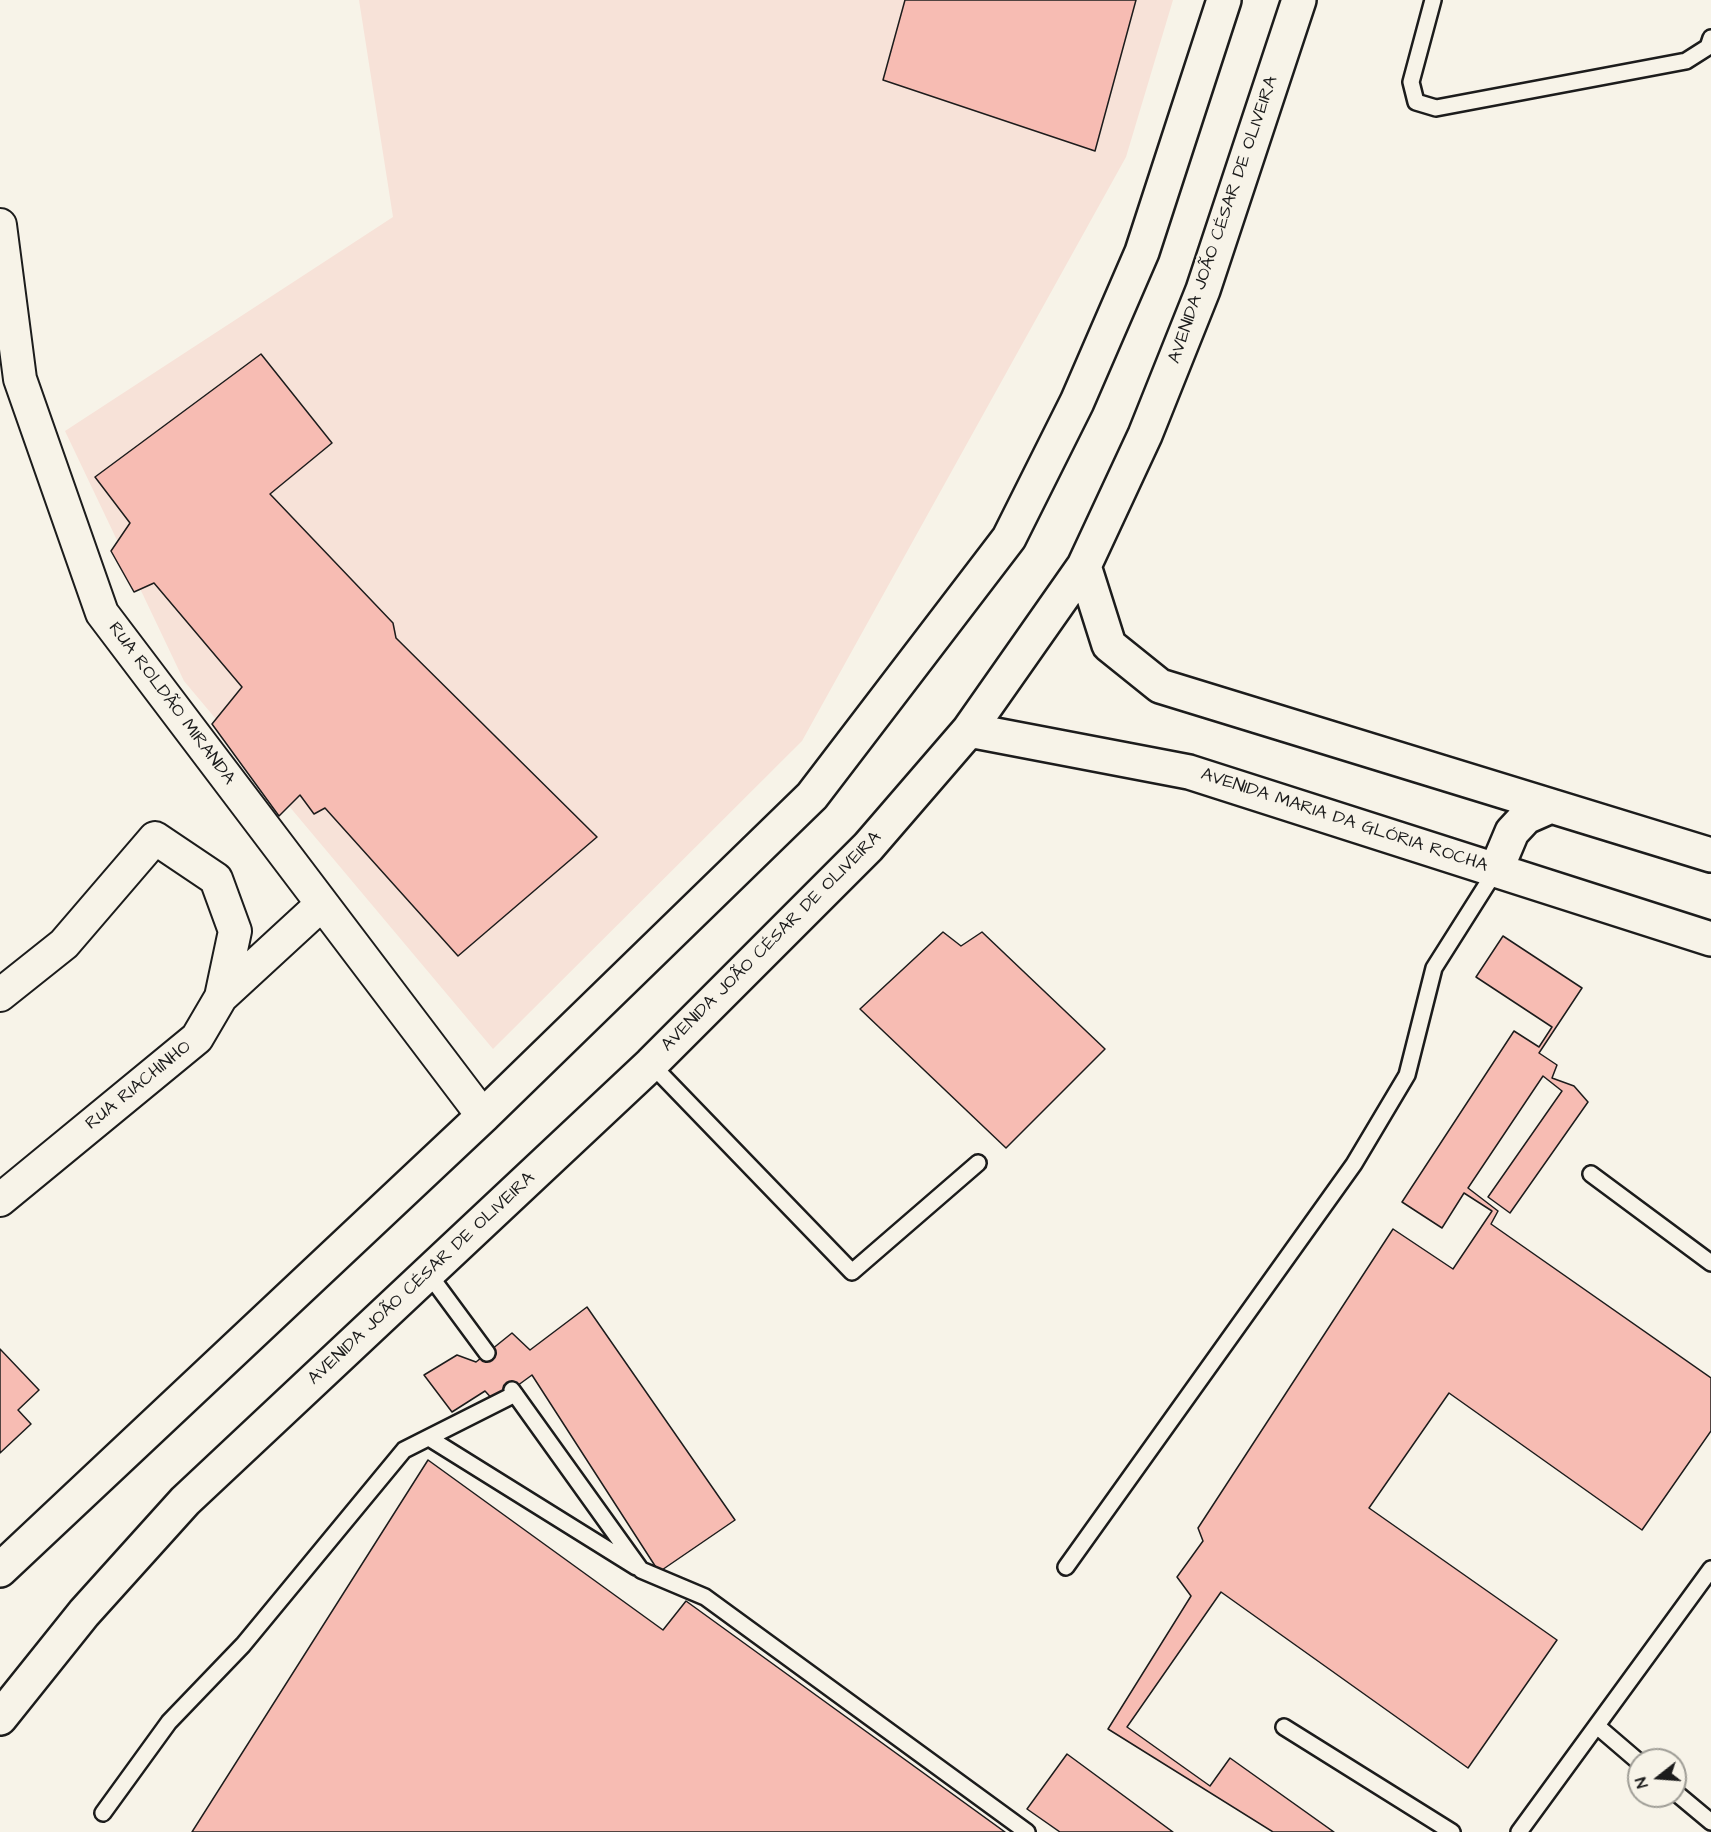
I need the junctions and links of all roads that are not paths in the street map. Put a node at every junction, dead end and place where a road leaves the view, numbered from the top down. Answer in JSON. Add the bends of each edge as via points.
{"nodes":[{"id":1,"x":1224,"y":0,"type":"edge"},
{"id":2,"x":1299,"y":0,"type":"edge"},
{"id":3,"x":1433,"y":0,"type":"edge"},
{"id":4,"x":1711,"y":38,"type":"edge"},
{"id":5,"x":0,"y":225,"type":"edge"},
{"id":6,"x":1084,"y":566,"type":"junction"},
{"id":7,"x":969,"y":730,"type":"junction"},
{"id":8,"x":1551,"y":806,"type":"junction"},
{"id":9,"x":1711,"y":855,"type":"edge"},
{"id":10,"x":1496,"y":870,"type":"junction"},
{"id":11,"x":322,"y":903,"type":"junction"},
{"id":12,"x":1711,"y":939,"type":"edge"},
{"id":13,"x":0,"y":995,"type":"edge"},
{"id":14,"x":221,"y":997,"type":"junction"},
{"id":15,"x":651,"y":1064,"type":"junction"},
{"id":16,"x":483,"y":1116,"type":"junction"},
{"id":17,"x":978,"y":1163,"type":"dead end"},
{"id":18,"x":1591,"y":1174,"type":"dead end"},
{"id":19,"x":0,"y":1200,"type":"edge"},
{"id":20,"x":1711,"y":1263,"type":"edge"},
{"id":21,"x":428,"y":1273,"type":"junction"},
{"id":22,"x":487,"y":1353,"type":"dead end"},
{"id":23,"x":429,"y":1438,"type":"junction"},
{"id":24,"x":1066,"y":1567,"type":"dead end"},
{"id":25,"x":1711,"y":1569,"type":"edge"},
{"id":26,"x":0,"y":1570,"type":"edge"},
{"id":27,"x":641,"y":1570,"type":"junction"},
{"id":28,"x":0,"y":1718,"type":"edge"},
{"id":29,"x":1596,"y":1726,"type":"junction"},
{"id":30,"x":1284,"y":1727,"type":"dead end"},
{"id":31,"x":1627,"y":1752,"type":"edge"},
{"id":32,"x":1687,"y":1802,"type":"edge"},
{"id":33,"x":103,"y":1813,"type":"dead end"},
{"id":34,"x":1711,"y":1822,"type":"edge"},
{"id":35,"x":1027,"y":1832,"type":"edge"},
{"id":36,"x":1452,"y":1832,"type":"edge"},
{"id":37,"x":1519,"y":1832,"type":"edge"}],
"edges":[{"from":1,"to":16,"type":"main road","via":[[1142,252],[1077,402],[1009,538],[812,796]]},
{"from":2,"to":6,"type":"main road","name":"AVENIDA JOÃO CÉSAR DE OLIVEIRA","via":[[1203,290],[1145,435]]},
{"from":3,"to":4,"type":"lane","via":[[1410,82],[1416,102],[1436,108],[1686,61],[1708,47]]},
{"from":5,"to":11,"type":"street","name":"RUA ROLDÃO MIRANDA","via":[[20,379],[102,613]]},
{"from":6,"to":7,"type":"main road","name":"AVENIDA JOÃO CÉSAR DE OLIVEIRA"},
{"from":6,"to":8,"type":"main road","via":[[1110,645],[1160,686]]},
{"from":7,"to":10,"type":"main road","name":"AVENIDA MARIA DA GLÓRIA ROCHA","via":[[1189,772]]},
{"from":7,"to":15,"type":"main road","name":"AVENIDA JOÃO CÉSAR DE OLIVEIRA","via":[[868,847]]},
{"from":8,"to":9,"type":"main road"},
{"from":8,"to":10,"type":"main road","via":[[1526,817],[1512,832]]},
{"from":10,"to":12,"type":"main road","name":"AVENIDA MARIA DA GLÓRIA ROCHA"},
{"from":10,"to":24,"type":"lane","via":[[1434,968],[1407,1075],[1354,1164]]},
{"from":11,"to":14,"type":"street"},
{"from":11,"to":16,"type":"street","name":"RUA ROLDÃO MIRANDA"},
{"from":13,"to":14,"type":"street","name":"RUA RIACHINHO","via":[[64,944],[155,838],[216,879],[235,931]]},
{"from":14,"to":19,"type":"street","name":"RUA RIACHINHO","via":[[197,1038]]},
{"from":15,"to":17,"type":"lane","via":[[852,1272]]},
{"from":15,"to":21,"type":"main road","name":"AVENIDA JOÃO CÉSAR DE OLIVEIRA"},
{"from":16,"to":26,"type":"main road"},
{"from":18,"to":20,"type":"lane"},
{"from":21,"to":22,"type":"lane"},
{"from":21,"to":28,"type":"main road","name":"AVENIDA JOÃO CÉSAR DE OLIVEIRA","via":[[185,1501],[84,1613]]},
{"from":23,"to":27,"type":"lane"},
{"from":23,"to":27,"type":"lane","via":[[514,1392]]},
{"from":23,"to":33,"type":"lane","via":[[404,1450],[243,1645],[169,1722]]},
{"from":25,"to":29,"type":"lane"},
{"from":27,"to":35,"type":"lane","via":[[705,1597]]},
{"from":29,"to":31,"type":"lane"},
{"from":29,"to":37,"type":"lane"},
{"from":30,"to":36,"type":"lane"},
{"from":32,"to":34,"type":"lane"}]}
